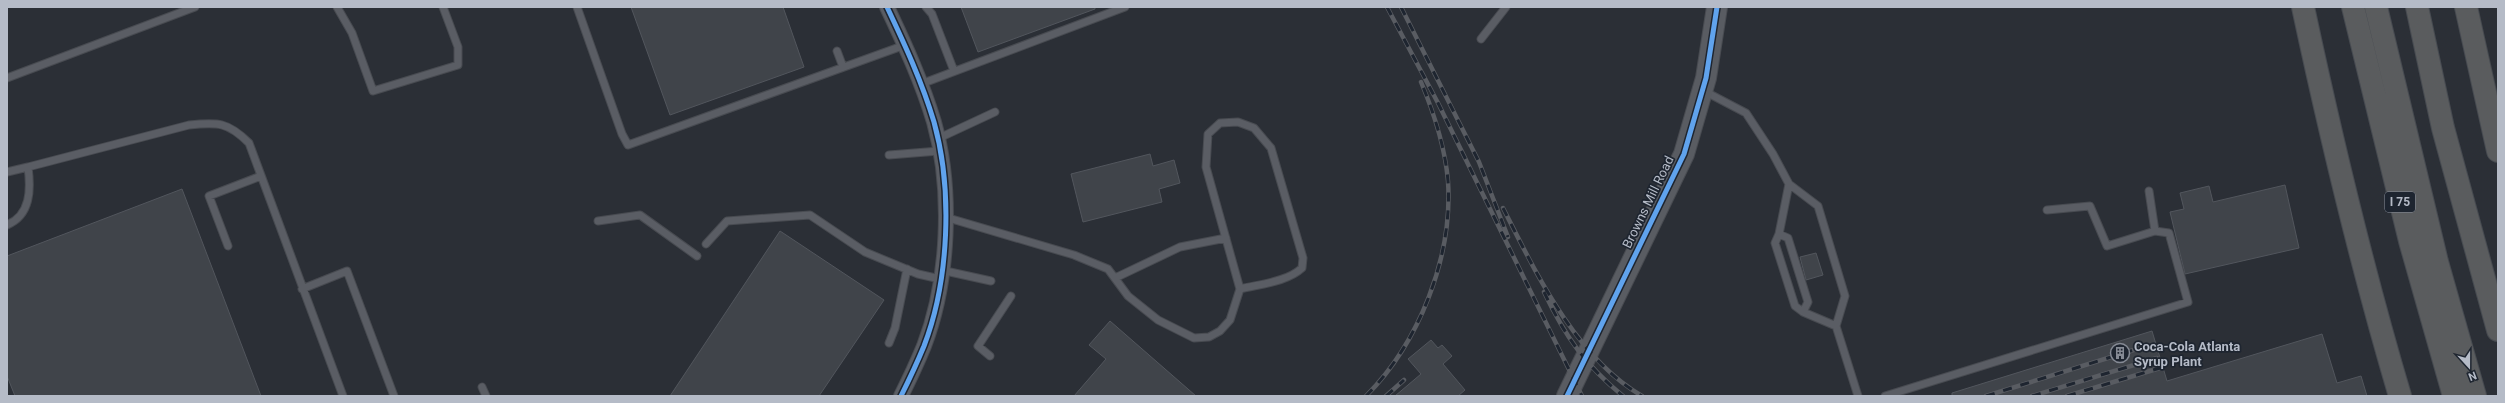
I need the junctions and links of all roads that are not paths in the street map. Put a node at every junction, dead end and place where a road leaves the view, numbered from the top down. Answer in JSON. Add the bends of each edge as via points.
{"nodes":[{"id":1,"x":195,"y":7,"type":"edge"},
{"id":2,"x":337,"y":7,"type":"edge"},
{"id":3,"x":444,"y":7,"type":"edge"},
{"id":4,"x":577,"y":7,"type":"edge"},
{"id":5,"x":887,"y":7,"type":"edge"},
{"id":6,"x":926,"y":7,"type":"edge"},
{"id":7,"x":1124,"y":7,"type":"edge"},
{"id":8,"x":1506,"y":7,"type":"edge"},
{"id":9,"x":1717,"y":7,"type":"edge"},
{"id":10,"x":2303,"y":7,"type":"edge"},
{"id":11,"x":2353,"y":7,"type":"edge"},
{"id":12,"x":2376,"y":7,"type":"edge"},
{"id":13,"x":2417,"y":7,"type":"edge"},
{"id":14,"x":2466,"y":7,"type":"edge"},
{"id":15,"x":1481,"y":39,"type":"dead end"},
{"id":16,"x":905,"y":45,"type":"junction"},
{"id":17,"x":837,"y":51,"type":"dead end"},
{"id":18,"x":843,"y":67,"type":"junction"},
{"id":19,"x":954,"y":71,"type":"junction"},
{"id":20,"x":7,"y":78,"type":"edge"},
{"id":21,"x":920,"y":84,"type":"junction"},
{"id":22,"x":1702,"y":90,"type":"junction"},
{"id":23,"x":996,"y":112,"type":"dead end"},
{"id":24,"x":938,"y":145,"type":"junction"},
{"id":25,"x":2498,"y":152,"type":"edge"},
{"id":26,"x":889,"y":155,"type":"dead end"},
{"id":27,"x":28,"y":167,"type":"junction"},
{"id":28,"x":7,"y":172,"type":"edge"},
{"id":29,"x":261,"y":176,"type":"junction"},
{"id":30,"x":1789,"y":184,"type":"junction"},
{"id":31,"x":2149,"y":190,"type":"dead end"},
{"id":32,"x":2047,"y":210,"type":"dead end"},
{"id":33,"x":945,"y":217,"type":"junction"},
{"id":34,"x":598,"y":221,"type":"dead end"},
{"id":35,"x":7,"y":225,"type":"edge"},
{"id":36,"x":2155,"y":231,"type":"junction"},
{"id":37,"x":1779,"y":234,"type":"junction"},
{"id":38,"x":1226,"y":238,"type":"junction"},
{"id":39,"x":706,"y":244,"type":"dead end"},
{"id":40,"x":228,"y":246,"type":"dead end"},
{"id":41,"x":697,"y":256,"type":"dead end"},
{"id":42,"x":907,"y":269,"type":"junction"},
{"id":43,"x":941,"y":275,"type":"junction"},
{"id":44,"x":1115,"y":278,"type":"junction"},
{"id":45,"x":991,"y":281,"type":"dead end"},
{"id":46,"x":302,"y":289,"type":"junction"},
{"id":47,"x":1240,"y":289,"type":"junction"},
{"id":48,"x":1011,"y":296,"type":"dead end"},
{"id":49,"x":1803,"y":312,"type":"junction"},
{"id":50,"x":1836,"y":326,"type":"junction"},
{"id":51,"x":2498,"y":330,"type":"edge"},
{"id":52,"x":889,"y":343,"type":"dead end"},
{"id":53,"x":990,"y":356,"type":"dead end"},
{"id":54,"x":482,"y":387,"type":"dead end"},
{"id":55,"x":343,"y":396,"type":"edge"},
{"id":56,"x":394,"y":396,"type":"edge"},
{"id":57,"x":486,"y":396,"type":"edge"},
{"id":58,"x":901,"y":396,"type":"edge"},
{"id":59,"x":1567,"y":396,"type":"edge"},
{"id":60,"x":1858,"y":396,"type":"edge"},
{"id":61,"x":1885,"y":396,"type":"edge"},
{"id":62,"x":2400,"y":396,"type":"edge"},
{"id":63,"x":2454,"y":396,"type":"edge"},
{"id":64,"x":2475,"y":396,"type":"edge"}],
"edges":[{"from":1,"to":20,"type":"lane"},
{"from":2,"to":3,"type":"lane","via":[[352,33],[373,91],[458,65],[458,47]]},
{"from":4,"to":18,"type":"lane","via":[[628,145]]},
{"from":5,"to":16,"type":"street"},
{"from":6,"to":19,"type":"lane","via":[[932,14]]},
{"from":7,"to":19,"type":"lane"},
{"from":8,"to":15,"type":"lane"},
{"from":9,"to":22,"type":"street","name":"Browns Mill Road"},
{"from":10,"to":62,"type":"highway","via":[[2336,161],[2378,323]]},
{"from":11,"to":63,"type":"highway","number":"I 75","via":[[2410,241]]},
{"from":12,"to":64,"type":"highway","via":[[2437,262]]},
{"from":13,"to":51,"type":"highway","via":[[2443,128]]},
{"from":14,"to":25,"type":"highway"},
{"from":16,"to":18,"type":"lane"},
{"from":16,"to":21,"type":"street"},
{"from":17,"to":18,"type":"lane"},
{"from":19,"to":21,"type":"lane"},
{"from":21,"to":24,"type":"street"},
{"from":22,"to":30,"type":"lane","via":[[1746,113]]},
{"from":22,"to":59,"type":"street","name":"Browns Mill Road","via":[[1684,154]]},
{"from":23,"to":24,"type":"lane"},
{"from":24,"to":26,"type":"lane"},
{"from":24,"to":33,"type":"street","via":[[944,175]]},
{"from":27,"to":28,"type":"lane"},
{"from":27,"to":29,"type":"lane","via":[[154,133],[214,123],[234,128],[249,143]]},
{"from":27,"to":35,"type":"lane","via":[[29,198],[21,215]]},
{"from":29,"to":40,"type":"lane","via":[[209,196]]},
{"from":29,"to":46,"type":"lane"},
{"from":30,"to":37,"type":"lane"},
{"from":30,"to":50,"type":"lane","via":[[1818,206],[1845,296]]},
{"from":31,"to":36,"type":"lane"},
{"from":32,"to":36,"type":"lane","via":[[2090,206],[2107,246]]},
{"from":33,"to":43,"type":"street"},
{"from":33,"to":44,"type":"lane","via":[[1074,255],[1108,269]]},
{"from":34,"to":41,"type":"lane","via":[[640,215]]},
{"from":36,"to":61,"type":"lane","via":[[2169,233],[2188,302]]},
{"from":37,"to":49,"type":"lane","via":[[1775,243],[1794,306]]},
{"from":37,"to":49,"type":"lane","via":[[1788,238],[1803,285],[1808,302]]},
{"from":38,"to":44,"type":"lane","via":[[1180,247]]},
{"from":38,"to":47,"type":"lane"},
{"from":38,"to":47,"type":"lane","via":[[1206,167],[1206,144],[1208,134],[1220,123],[1238,122],[1254,128],[1271,148],[1303,258],[1302,268],[1295,274]]},
{"from":39,"to":42,"type":"lane","via":[[727,221],[810,215],[865,252]]},
{"from":42,"to":43,"type":"lane"},
{"from":42,"to":52,"type":"lane","via":[[895,328]]},
{"from":43,"to":45,"type":"lane"},
{"from":43,"to":58,"type":"street","via":[[924,346]]},
{"from":44,"to":47,"type":"lane","via":[[1128,296],[1158,320],[1194,338],[1220,331],[1230,320]]},
{"from":46,"to":55,"type":"lane"},
{"from":46,"to":56,"type":"lane","via":[[347,271]]},
{"from":48,"to":53,"type":"lane","via":[[978,346]]},
{"from":49,"to":50,"type":"lane"},
{"from":50,"to":60,"type":"lane"},
{"from":54,"to":57,"type":"lane"}]}
